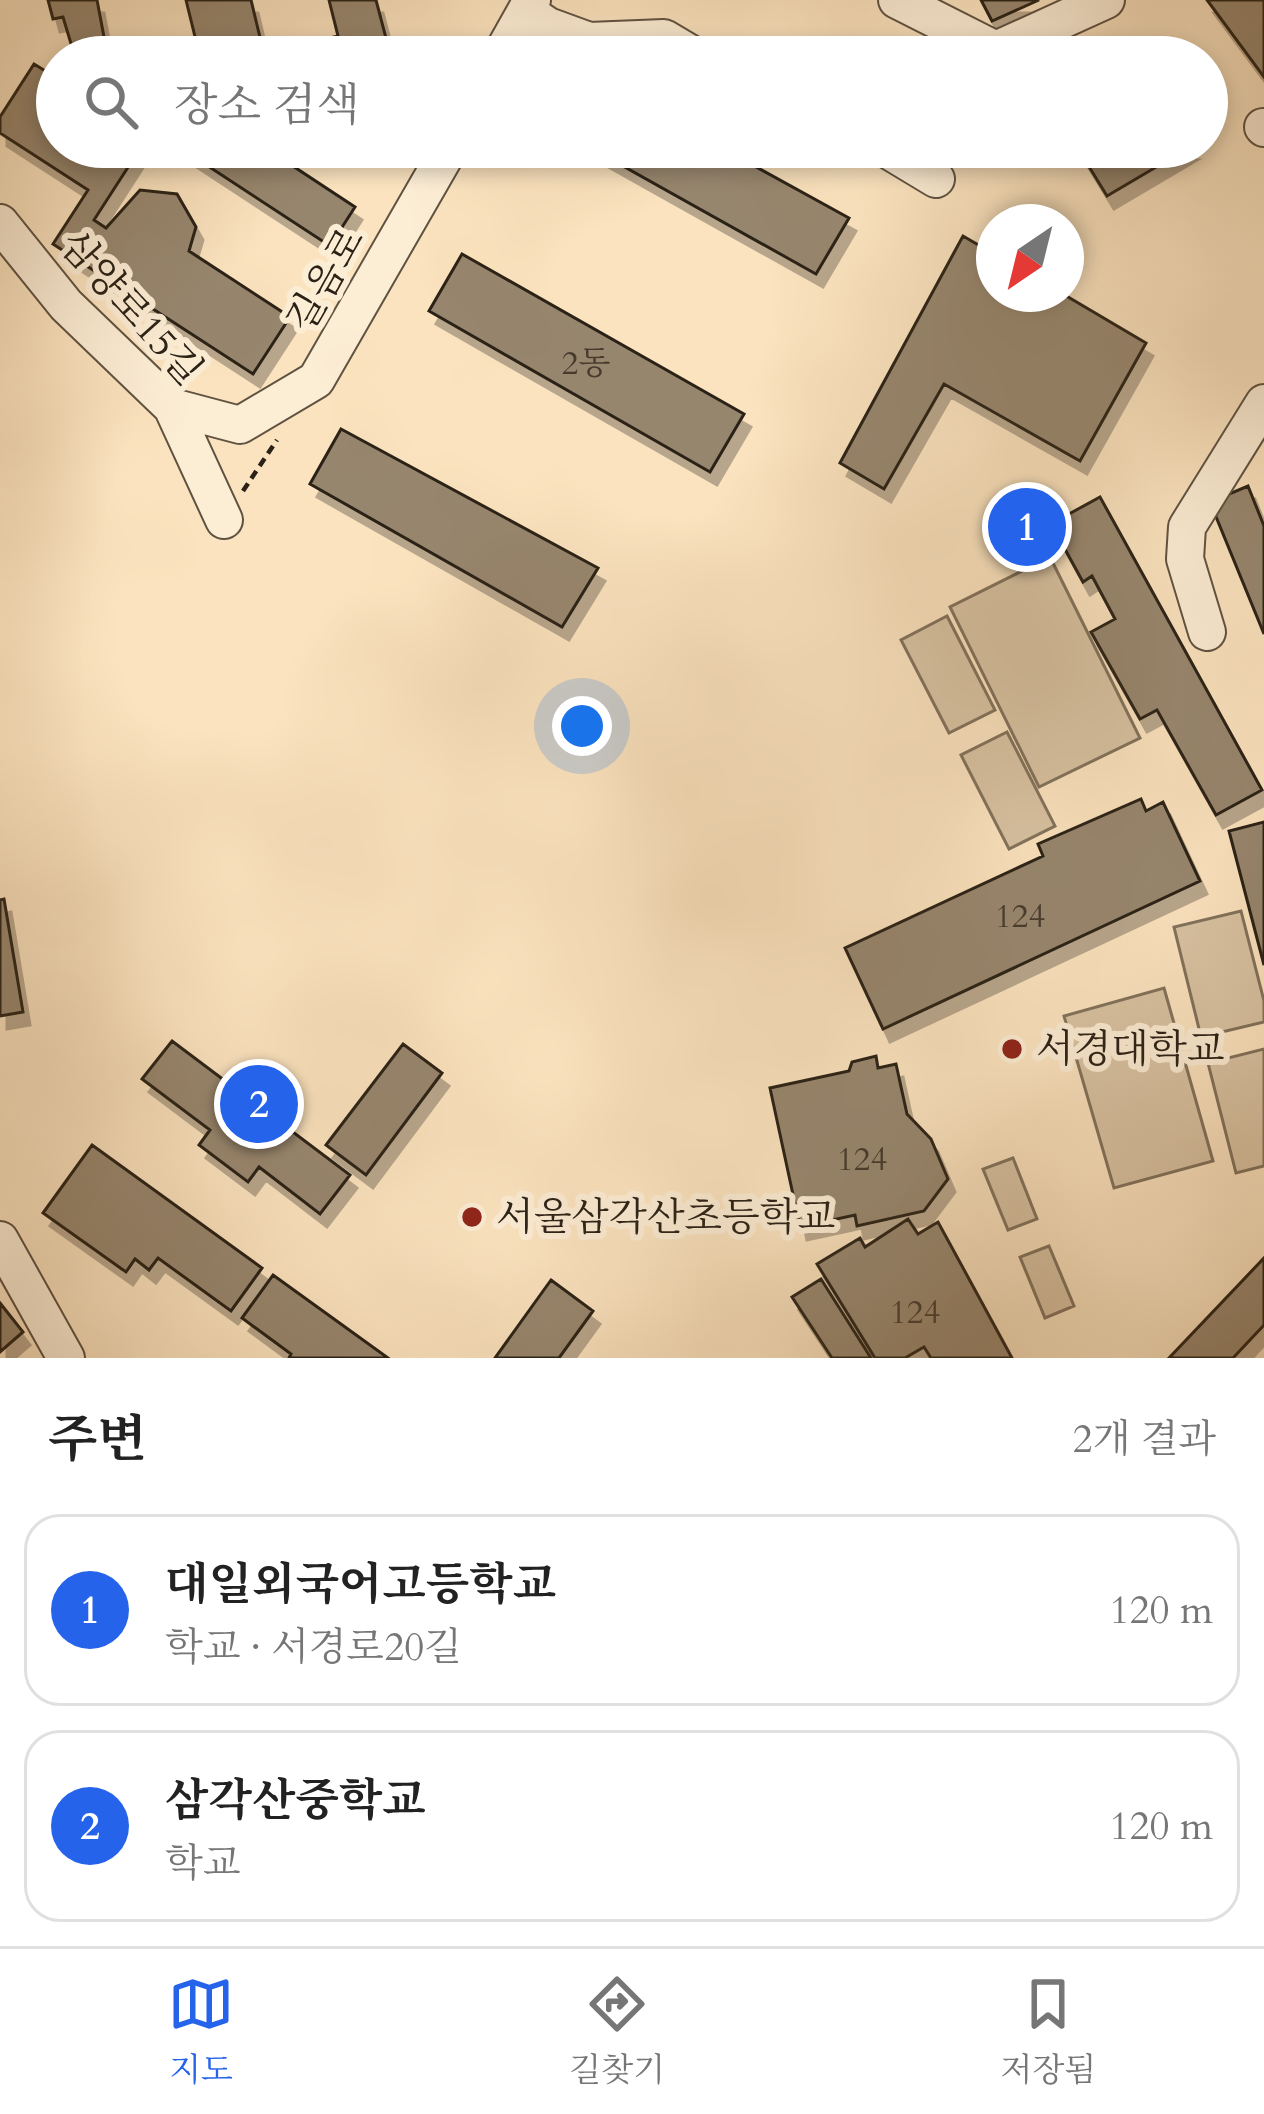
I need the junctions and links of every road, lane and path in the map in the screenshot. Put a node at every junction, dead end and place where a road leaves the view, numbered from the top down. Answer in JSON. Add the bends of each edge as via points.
{"nodes":[{"id":1,"x":897,"y":0,"type":"edge"},
{"id":2,"x":1106,"y":0,"type":"edge"},
{"id":3,"x":529,"y":5,"type":"edge"},
{"id":4,"x":512,"y":36,"type":"edge"},
{"id":5,"x":582,"y":36,"type":"edge"},
{"id":6,"x":968,"y":36,"type":"edge"},
{"id":7,"x":1027,"y":36,"type":"edge"},
{"id":8,"x":438,"y":168,"type":"edge"},
{"id":9,"x":917,"y":168,"type":"edge"},
{"id":10,"x":935,"y":179,"type":"dead end"},
{"id":11,"x":0,"y":223,"type":"edge"},
{"id":12,"x":172,"y":407,"type":"junction"},
{"id":13,"x":1259,"y":424,"type":"edge"},
{"id":14,"x":277,"y":440,"type":"dead end"},
{"id":15,"x":224,"y":520,"type":"joint"},
{"id":16,"x":1207,"y":632,"type":"dead end"},
{"id":17,"x":0,"y":1240,"type":"edge"},
{"id":18,"x":66,"y":1358,"type":"edge"}],
"edges":[{"from":1,"to":6,"type":"street"},
{"from":2,"to":7,"type":"street"},
{"from":3,"to":4,"type":"street"},
{"from":3,"to":5,"type":"street"},
{"from":8,"to":12,"type":"street","name":"길음로","via":[[316,380],[240,425]]},
{"from":9,"to":10,"type":"street"},
{"from":11,"to":12,"type":"street","name":"삼양로15길","via":[[66,305]]},
{"from":12,"to":15,"type":"street","name":"삼양로15길"},
{"from":13,"to":16,"type":"street","via":[[1187,527],[1185,559]]},
{"from":14,"to":15,"type":"path"},
{"from":17,"to":18,"type":"street"}]}
